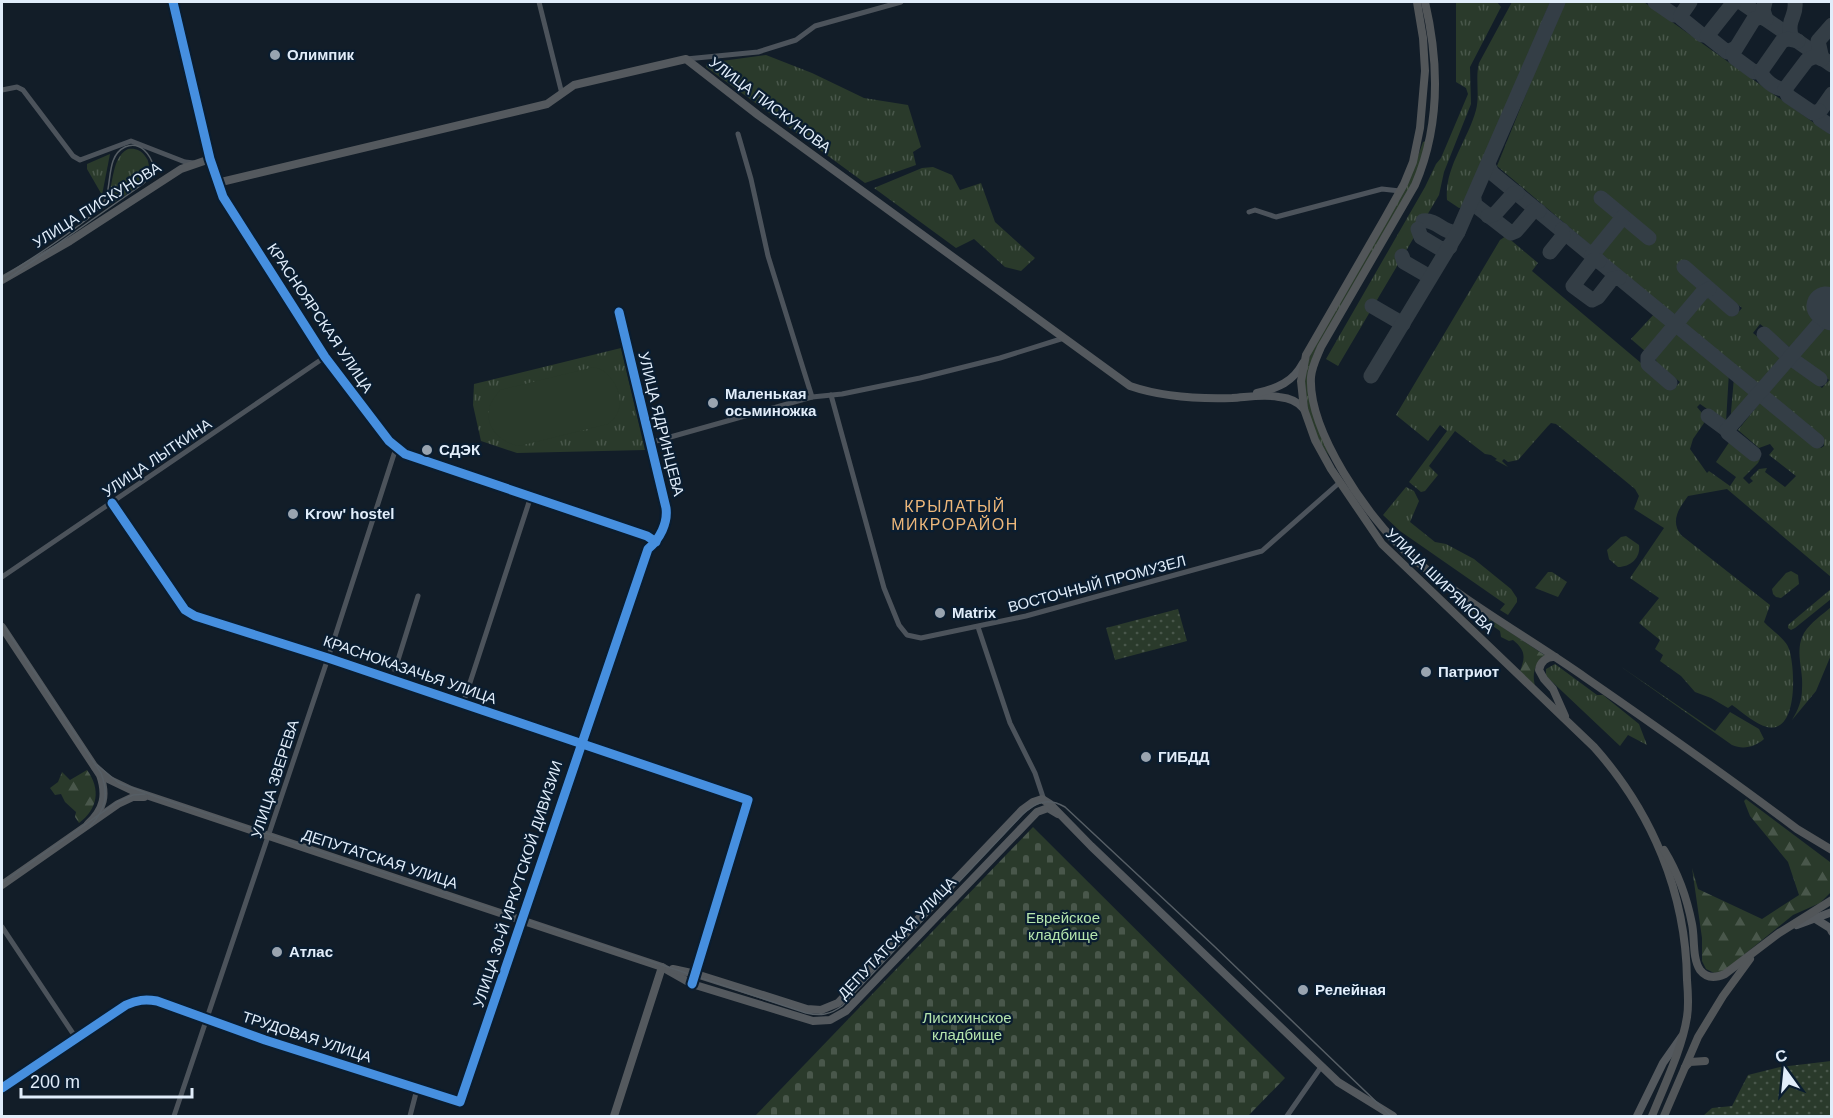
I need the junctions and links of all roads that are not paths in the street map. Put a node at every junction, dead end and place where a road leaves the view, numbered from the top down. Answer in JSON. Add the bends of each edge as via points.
{"nodes":[{"id":1,"x":173,"y":2,"type":"edge"},
{"id":2,"x":539,"y":2,"type":"edge"},
{"id":3,"x":901,"y":2,"type":"edge"},
{"id":4,"x":1417,"y":2,"type":"edge"},
{"id":5,"x":1425,"y":2,"type":"edge"},
{"id":6,"x":686,"y":59,"type":"junction"},
{"id":7,"x":2,"y":90,"type":"edge"},
{"id":8,"x":1434,"y":93,"type":"junction"},
{"id":9,"x":562,"y":94,"type":"junction"},
{"id":10,"x":1423,"y":96,"type":"junction"},
{"id":11,"x":738,"y":134,"type":"dead end"},
{"id":12,"x":1417,"y":142,"type":"junction"},
{"id":13,"x":1430,"y":143,"type":"junction"},
{"id":14,"x":210,"y":159,"type":"junction"},
{"id":15,"x":194,"y":163,"type":"junction"},
{"id":16,"x":217,"y":183,"type":"junction"},
{"id":17,"x":1400,"y":190,"type":"junction"},
{"id":18,"x":1249,"y":212,"type":"dead end"},
{"id":19,"x":2,"y":280,"type":"edge"},
{"id":20,"x":619,"y":312,"type":"dead end"},
{"id":21,"x":1064,"y":338,"type":"junction"},
{"id":22,"x":325,"y":357,"type":"junction"},
{"id":23,"x":1304,"y":362,"type":"junction"},
{"id":24,"x":831,"y":395,"type":"junction"},
{"id":25,"x":812,"y":397,"type":"junction"},
{"id":26,"x":1218,"y":398,"type":"junction"},
{"id":27,"x":1304,"y":409,"type":"junction"},
{"id":28,"x":649,"y":443,"type":"junction"},
{"id":29,"x":396,"y":448,"type":"junction"},
{"id":30,"x":1340,"y":483,"type":"junction"},
{"id":31,"x":531,"y":496,"type":"junction"},
{"id":32,"x":112,"y":503,"type":"junction"},
{"id":33,"x":656,"y":542,"type":"junction"},
{"id":34,"x":2,"y":577,"type":"edge"},
{"id":35,"x":418,"y":596,"type":"dead end"},
{"id":36,"x":2,"y":627,"type":"edge"},
{"id":37,"x":978,"y":627,"type":"junction"},
{"id":38,"x":328,"y":658,"type":"junction"},
{"id":39,"x":1556,"y":658,"type":"junction"},
{"id":40,"x":398,"y":660,"type":"tunnel mouth"},
{"id":41,"x":394,"y":672,"type":"tunnel mouth"},
{"id":42,"x":392,"y":680,"type":"junction"},
{"id":43,"x":463,"y":704,"type":"junction"},
{"id":44,"x":1568,"y":722,"type":"junction"},
{"id":45,"x":581,"y":743,"type":"junction"},
{"id":46,"x":95,"y":766,"type":"junction"},
{"id":47,"x":156,"y":799,"type":"junction"},
{"id":48,"x":1044,"y":800,"type":"junction"},
{"id":49,"x":1057,"y":812,"type":"junction"},
{"id":50,"x":88,"y":824,"type":"junction"},
{"id":51,"x":1654,"y":835,"type":"junction"},
{"id":52,"x":269,"y":836,"type":"junction"},
{"id":53,"x":1830,"y":848,"type":"edge"},
{"id":54,"x":2,"y":885,"type":"edge"},
{"id":55,"x":1832,"y":900,"type":"edge"},
{"id":56,"x":1832,"y":912,"type":"edge"},
{"id":57,"x":1814,"y":918,"type":"junction"},
{"id":58,"x":523,"y":920,"type":"junction"},
{"id":59,"x":2,"y":927,"type":"edge"},
{"id":60,"x":1832,"y":932,"type":"edge"},
{"id":61,"x":1779,"y":933,"type":"junction"},
{"id":62,"x":1754,"y":954,"type":"junction"},
{"id":63,"x":662,"y":967,"type":"junction"},
{"id":64,"x":696,"y":974,"type":"junction"},
{"id":65,"x":692,"y":984,"type":"junction"},
{"id":66,"x":207,"y":1019,"type":"junction"},
{"id":67,"x":1682,"y":1034,"type":"junction"},
{"id":68,"x":76,"y":1038,"type":"junction"},
{"id":69,"x":1705,"y":1061,"type":"dead end"},
{"id":70,"x":1321,"y":1066,"type":"junction"},
{"id":71,"x":1681,"y":1076,"type":"junction"},
{"id":72,"x":2,"y":1088,"type":"edge"},
{"id":73,"x":417,"y":1089,"type":"junction"},
{"id":74,"x":460,"y":1102,"type":"joint"},
{"id":75,"x":174,"y":1116,"type":"edge"},
{"id":76,"x":410,"y":1116,"type":"edge"},
{"id":77,"x":614,"y":1116,"type":"edge"},
{"id":78,"x":1287,"y":1116,"type":"edge"},
{"id":79,"x":1393,"y":1116,"type":"edge"},
{"id":80,"x":1637,"y":1116,"type":"edge"},
{"id":81,"x":1652,"y":1116,"type":"edge"},
{"id":82,"x":1664,"y":1116,"type":"edge"}],
"edges":[{"from":1,"to":14,"type":"street","name":"КРАСНОЯРСКАЯ УЛИЦА"},
{"from":2,"to":9,"type":"street"},
{"from":3,"to":6,"type":"street","via":[[815,26],[796,40],[758,52]]},
{"from":4,"to":10,"type":"main road","name":"УЛИЦА ШИРЯМОВА","via":[[1424,53]]},
{"from":5,"to":8,"type":"main road","name":"УЛИЦА ШИРЯМОВА","via":[[1433,47]]},
{"from":6,"to":9,"type":"street","name":"УЛИЦА ПИСКУНОВА","via":[[574,85]]},
{"from":6,"to":21,"type":"street","name":"УЛИЦА ПИСКУНОВА"},
{"from":7,"to":15,"type":"street","via":[[23,90],[76,158],[84,159],[131,141]]},
{"from":8,"to":10,"type":"main road","via":[[1431,108],[1425,107]]},
{"from":8,"to":13,"type":"main road","name":"УЛИЦА ШИРЯМОВА"},
{"from":9,"to":16,"type":"street","name":"УЛИЦА ПИСКУНОВА","via":[[547,104]]},
{"from":10,"to":12,"type":"main road","name":"УЛИЦА ШИРЯМОВА"},
{"from":11,"to":25,"type":"street","via":[[771,267]]},
{"from":12,"to":13,"type":"main road","via":[[1425,135]]},
{"from":12,"to":17,"type":"main road","name":"УЛИЦА ШИРЯМОВА"},
{"from":13,"to":39,"type":"main road","name":"УЛИЦА ШИРЯМОВА","via":[[1415,185],[1316,357],[1311,388],[1317,416],[1330,447],[1368,509],[1396,542],[1458,591]]},
{"from":14,"to":15,"type":"street","name":"УЛИЦА ПИСКУНОВА"},
{"from":14,"to":16,"type":"street","name":"КРАСНОЯРСКАЯ УЛИЦА"},
{"from":15,"to":19,"type":"street","name":"УЛИЦА ПИСКУНОВА"},
{"from":16,"to":22,"type":"street","name":"КРАСНОЯРСКАЯ УЛИЦА"},
{"from":17,"to":18,"type":"street","via":[[1382,189],[1276,217],[1255,210]]},
{"from":17,"to":23,"type":"main road","name":"УЛИЦА ШИРЯМОВА"},
{"from":20,"to":28,"type":"street","name":"УЛИЦА ЯДРИНЦЕВА"},
{"from":21,"to":24,"type":"street","via":[[931,375]]},
{"from":21,"to":26,"type":"street","name":"УЛИЦА ПИСКУНОВА","via":[[1130,386],[1169,395]]},
{"from":22,"to":29,"type":"street","name":"КРАСНОЯРСКАЯ УЛИЦА"},
{"from":22,"to":32,"type":"street","name":"УЛИЦА ЛЫТКИНА"},
{"from":23,"to":26,"type":"street","name":"УЛИЦА ПИСКУНОВА","via":[[1292,378],[1278,387]]},
{"from":23,"to":27,"type":"main road","name":"УЛИЦА ШИРЯМОВА"},
{"from":24,"to":25,"type":"street"},
{"from":24,"to":37,"type":"street","name":"ВОСТОЧНЫЙ ПРОМУЗЕЛ","via":[[884,588],[899,625],[907,635],[921,638]]},
{"from":25,"to":28,"type":"street"},
{"from":26,"to":27,"type":"street","name":"УЛИЦА ПИСКУНОВА","via":[[1278,396],[1295,401]]},
{"from":27,"to":30,"type":"main road","name":"УЛИЦА ШИРЯМОВА","via":[[1315,440]]},
{"from":28,"to":33,"type":"street","name":"УЛИЦА ЯДРИНЦЕВА","via":[[667,514]]},
{"from":29,"to":31,"type":"street","name":"КРАСНОЯРСКАЯ УЛИЦА"},
{"from":29,"to":38,"type":"street","name":"УЛИЦА ЗВЕРЕВА"},
{"from":30,"to":37,"type":"street","name":"ВОСТОЧНЫЙ ПРОМУЗЕЛ","via":[[1262,551]]},
{"from":30,"to":44,"type":"main road","name":"УЛИЦА ШИРЯМОВА","via":[[1392,555]]},
{"from":31,"to":33,"type":"street","name":"КРАСНОЯРСКАЯ УЛИЦА"},
{"from":31,"to":43,"type":"street"},
{"from":32,"to":34,"type":"street","name":"УЛИЦА ЛЫТКИНА"},
{"from":32,"to":38,"type":"street","name":"КРАСНОКАЗАЧЬЯ УЛИЦА","via":[[184,610]]},
{"from":33,"to":45,"type":"street","name":"УЛИЦА 30-Й ИРКУТСКОЙ ДИВИЗИИ","via":[[648,549]]},
{"from":35,"to":40,"type":"street"},
{"from":36,"to":46,"type":"street","name":"ДЕПУТАТСКАЯ УЛИЦА"},
{"from":37,"to":48,"type":"street","via":[[1010,723]]},
{"from":38,"to":42,"type":"street","name":"КРАСНОКАЗАЧЬЯ УЛИЦА"},
{"from":38,"to":52,"type":"street","name":"УЛИЦА ЗВЕРЕВА"},
{"from":39,"to":44,"type":"main road","via":[[1545,660],[1539,670]]},
{"from":39,"to":53,"type":"main road","name":"УЛИЦА ШИРЯМОВА","via":[[1797,829]]},
{"from":41,"to":42,"type":"street"},
{"from":42,"to":43,"type":"street","name":"КРАСНОКАЗАЧЬЯ УЛИЦА"},
{"from":43,"to":45,"type":"street","name":"КРАСНОКАЗАЧЬЯ УЛИЦА"},
{"from":44,"to":51,"type":"main road","name":"УЛИЦА ШИРЯМОВА","via":[[1609,763]]},
{"from":45,"to":58,"type":"street","name":"УЛИЦА 30-Й ИРКУТСКОЙ ДИВИЗИИ"},
{"from":45,"to":64,"type":"street","name":"КРАСНОКАЗАЧЬЯ УЛИЦА","via":[[748,800]]},
{"from":46,"to":47,"type":"street","name":"ДЕПУТАТСКАЯ УЛИЦА","via":[[118,785]]},
{"from":46,"to":50,"type":"street","name":"ДЕПУТАТСКАЯ УЛИЦА","via":[[103,800]]},
{"from":47,"to":50,"type":"street","via":[[129,798]]},
{"from":47,"to":52,"type":"street","name":"ДЕПУТАТСКАЯ УЛИЦА"},
{"from":48,"to":49,"type":"street"},
{"from":48,"to":64,"type":"street","name":"ДЕПУТАТСКАЯ УЛИЦА","via":[[1022,810],[833,1007],[807,1009]]},
{"from":49,"to":65,"type":"street","name":"ДЕПУТАТСКАЯ УЛИЦА","via":[[1048,808],[1037,812],[838,1016],[822,1021],[807,1019]]},
{"from":49,"to":70,"type":"street"},
{"from":50,"to":54,"type":"street"},
{"from":51,"to":62,"type":"main road","via":[[1676,869],[1702,972],[1712,977],[1722,975]]},
{"from":51,"to":67,"type":"main road","name":"УЛИЦА ШИРЯМОВА","via":[[1671,880],[1685,939],[1688,1013]]},
{"from":52,"to":58,"type":"street","name":"ДЕПУТАТСКАЯ УЛИЦА"},
{"from":52,"to":66,"type":"street","name":"УЛИЦА ЗВЕРЕВА"},
{"from":55,"to":61,"type":"main road"},
{"from":56,"to":57,"type":"street"},
{"from":57,"to":60,"type":"street"},
{"from":57,"to":61,"type":"street"},
{"from":58,"to":63,"type":"street","name":"ДЕПУТАТСКАЯ УЛИЦА"},
{"from":58,"to":74,"type":"street","name":"УЛИЦА 30-Й ИРКУТСКОЙ ДИВИЗИИ"},
{"from":59,"to":68,"type":"street"},
{"from":61,"to":62,"type":"main road"},
{"from":62,"to":71,"type":"main road","via":[[1714,1009]]},
{"from":63,"to":64,"type":"street","name":"ДЕПУТАТСКАЯ УЛИЦА"},
{"from":63,"to":65,"type":"street","name":"ДЕПУТАТСКАЯ УЛИЦА"},
{"from":63,"to":77,"type":"street"},
{"from":64,"to":65,"type":"street"},
{"from":66,"to":68,"type":"street","name":"ТРУДОВАЯ УЛИЦА","via":[[157,1001],[136,1000]]},
{"from":66,"to":73,"type":"street","name":"ТРУДОВАЯ УЛИЦА"},
{"from":66,"to":75,"type":"street","name":"УЛИЦА ЗВЕРЕВА"},
{"from":67,"to":80,"type":"street"},
{"from":67,"to":81,"type":"main road","name":"УЛИЦА ШИРЯМОВА"},
{"from":68,"to":72,"type":"street"},
{"from":69,"to":71,"type":"main road","via":[[1690,1062]]},
{"from":70,"to":78,"type":"street"},
{"from":70,"to":79,"type":"street","via":[[1361,1098]]},
{"from":71,"to":82,"type":"main road"},
{"from":73,"to":74,"type":"street","name":"ТРУДОВАЯ УЛИЦА"},
{"from":73,"to":76,"type":"street"}]}
